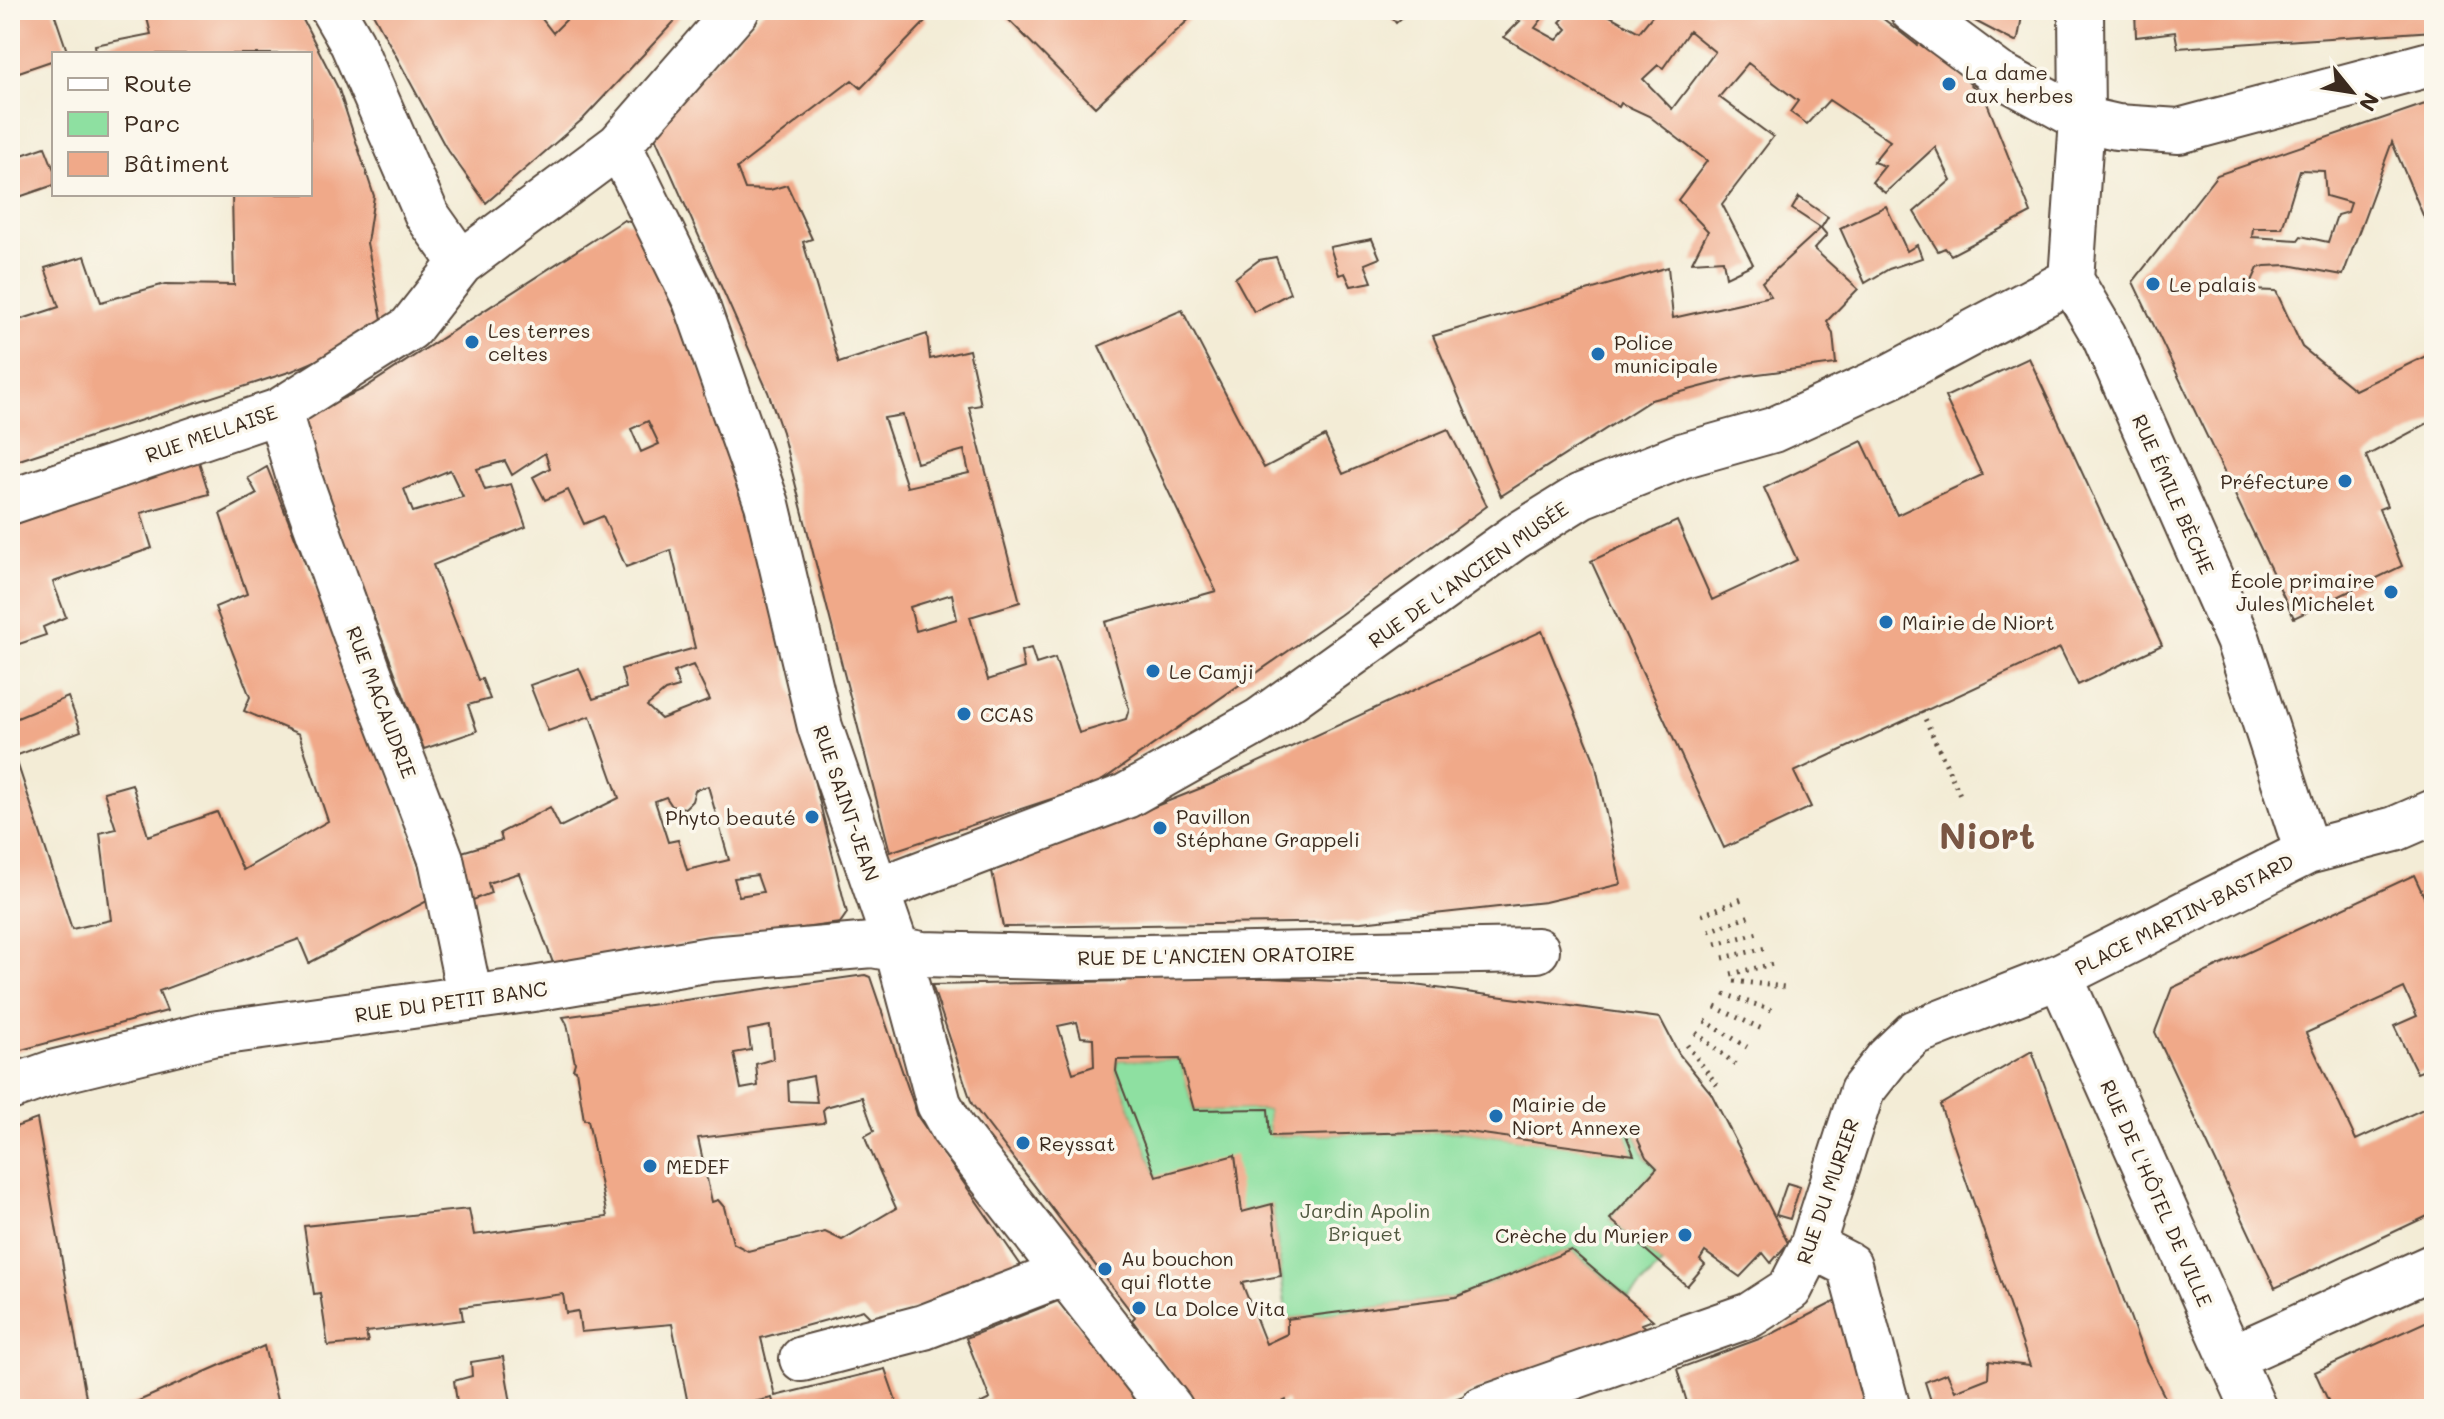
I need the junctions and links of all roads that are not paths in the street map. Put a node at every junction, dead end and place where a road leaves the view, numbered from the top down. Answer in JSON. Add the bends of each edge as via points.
{"nodes":[{"id":1,"x":333,"y":10,"type":"edge"},
{"id":2,"x":737,"y":10,"type":"edge"},
{"id":3,"x":1912,"y":10,"type":"edge"},
{"id":4,"x":2082,"y":18,"type":"edge"},
{"id":5,"x":2434,"y":63,"type":"edge"},
{"id":6,"x":2082,"y":119,"type":"junction"},
{"id":7,"x":619,"y":145,"type":"junction"},
{"id":8,"x":461,"y":263,"type":"junction"},
{"id":9,"x":2071,"y":280,"type":"junction"},
{"id":10,"x":279,"y":411,"type":"junction"},
{"id":11,"x":10,"y":502,"type":"edge"},
{"id":12,"x":2434,"y":812,"type":"edge"},
{"id":13,"x":2307,"y":852,"type":"junction"},
{"id":14,"x":878,"y":890,"type":"junction"},
{"id":15,"x":897,"y":949,"type":"junction"},
{"id":16,"x":1537,"y":950,"type":"dead end"},
{"id":17,"x":2060,"y":976,"type":"junction"},
{"id":18,"x":470,"y":998,"type":"junction"},
{"id":19,"x":10,"y":1088,"type":"edge"},
{"id":20,"x":1812,"y":1246,"type":"junction"},
{"id":21,"x":2434,"y":1266,"type":"edge"},
{"id":22,"x":1065,"y":1273,"type":"junction"},
{"id":23,"x":2230,"y":1358,"type":"junction"},
{"id":24,"x":802,"y":1359,"type":"dead end"},
{"id":25,"x":1171,"y":1409,"type":"edge"},
{"id":26,"x":1482,"y":1409,"type":"edge"},
{"id":27,"x":1888,"y":1409,"type":"edge"},
{"id":28,"x":2254,"y":1409,"type":"edge"}],
"edges":[{"from":1,"to":8,"type":"street","via":[[427,215]]},
{"from":2,"to":7,"type":"street","name":"RUE MELLAISE"},
{"from":3,"to":6,"type":"street","via":[[1997,73]]},
{"from":4,"to":6,"type":"street"},
{"from":5,"to":6,"type":"street","via":[[2179,131]]},
{"from":6,"to":9,"type":"street"},
{"from":7,"to":8,"type":"street","name":"RUE MELLAISE"},
{"from":7,"to":14,"type":"street","name":"RUE SAINT-JEAN","via":[[695,300],[767,504],[820,727]]},
{"from":8,"to":10,"type":"street","name":"RUE MELLAISE","via":[[410,328]]},
{"from":9,"to":13,"type":"street","name":"RUE ÉMILE BÈCHE","via":[[2109,348],[2238,640]]},
{"from":9,"to":14,"type":"street","name":"RUE DE L'ANCIEN MUSÉE","via":[[1891,376],[1773,430],[1681,456],[1581,496],[1515,537],[1259,721],[1139,788]]},
{"from":10,"to":11,"type":"street","name":"RUE MELLAISE"},
{"from":10,"to":18,"type":"street","name":"RUE MACAUDRIE","via":[[441,859]]},
{"from":12,"to":13,"type":"street","name":"PLACE MARTIN-BASTARD","via":[[2395,829]]},
{"from":13,"to":17,"type":"street","name":"PLACE MARTIN-BASTARD"},
{"from":14,"to":15,"type":"street","name":"RUE SAINT-JEAN"},
{"from":15,"to":16,"type":"street","name":"RUE DE L'ANCIEN ORATOIRE","via":[[1089,958]]},
{"from":15,"to":18,"type":"street","name":"RUE DU PETIT BANC","via":[[872,945],[711,959]]},
{"from":15,"to":22,"type":"street","name":"RUE SAINT-JEAN","via":[[939,1104]]},
{"from":17,"to":20,"type":"street","name":"RUE DU MURIER","via":[[1914,1033],[1888,1058],[1862,1091]]},
{"from":17,"to":23,"type":"street","name":"RUE DE L'HÔTEL DE VILLE"},
{"from":18,"to":19,"type":"street","name":"RUE DU PETIT BANC","via":[[211,1034]]},
{"from":20,"to":26,"type":"street","name":"RUE DU MURIER","via":[[1790,1289],[1750,1315]]},
{"from":20,"to":27,"type":"street","via":[[1849,1265]]},
{"from":21,"to":23,"type":"street"},
{"from":22,"to":24,"type":"street","via":[[924,1327]]},
{"from":22,"to":25,"type":"street","name":"RUE SAINT-JEAN"},
{"from":23,"to":28,"type":"street","name":"RUE DE L'HÔTEL DE VILLE"}]}
